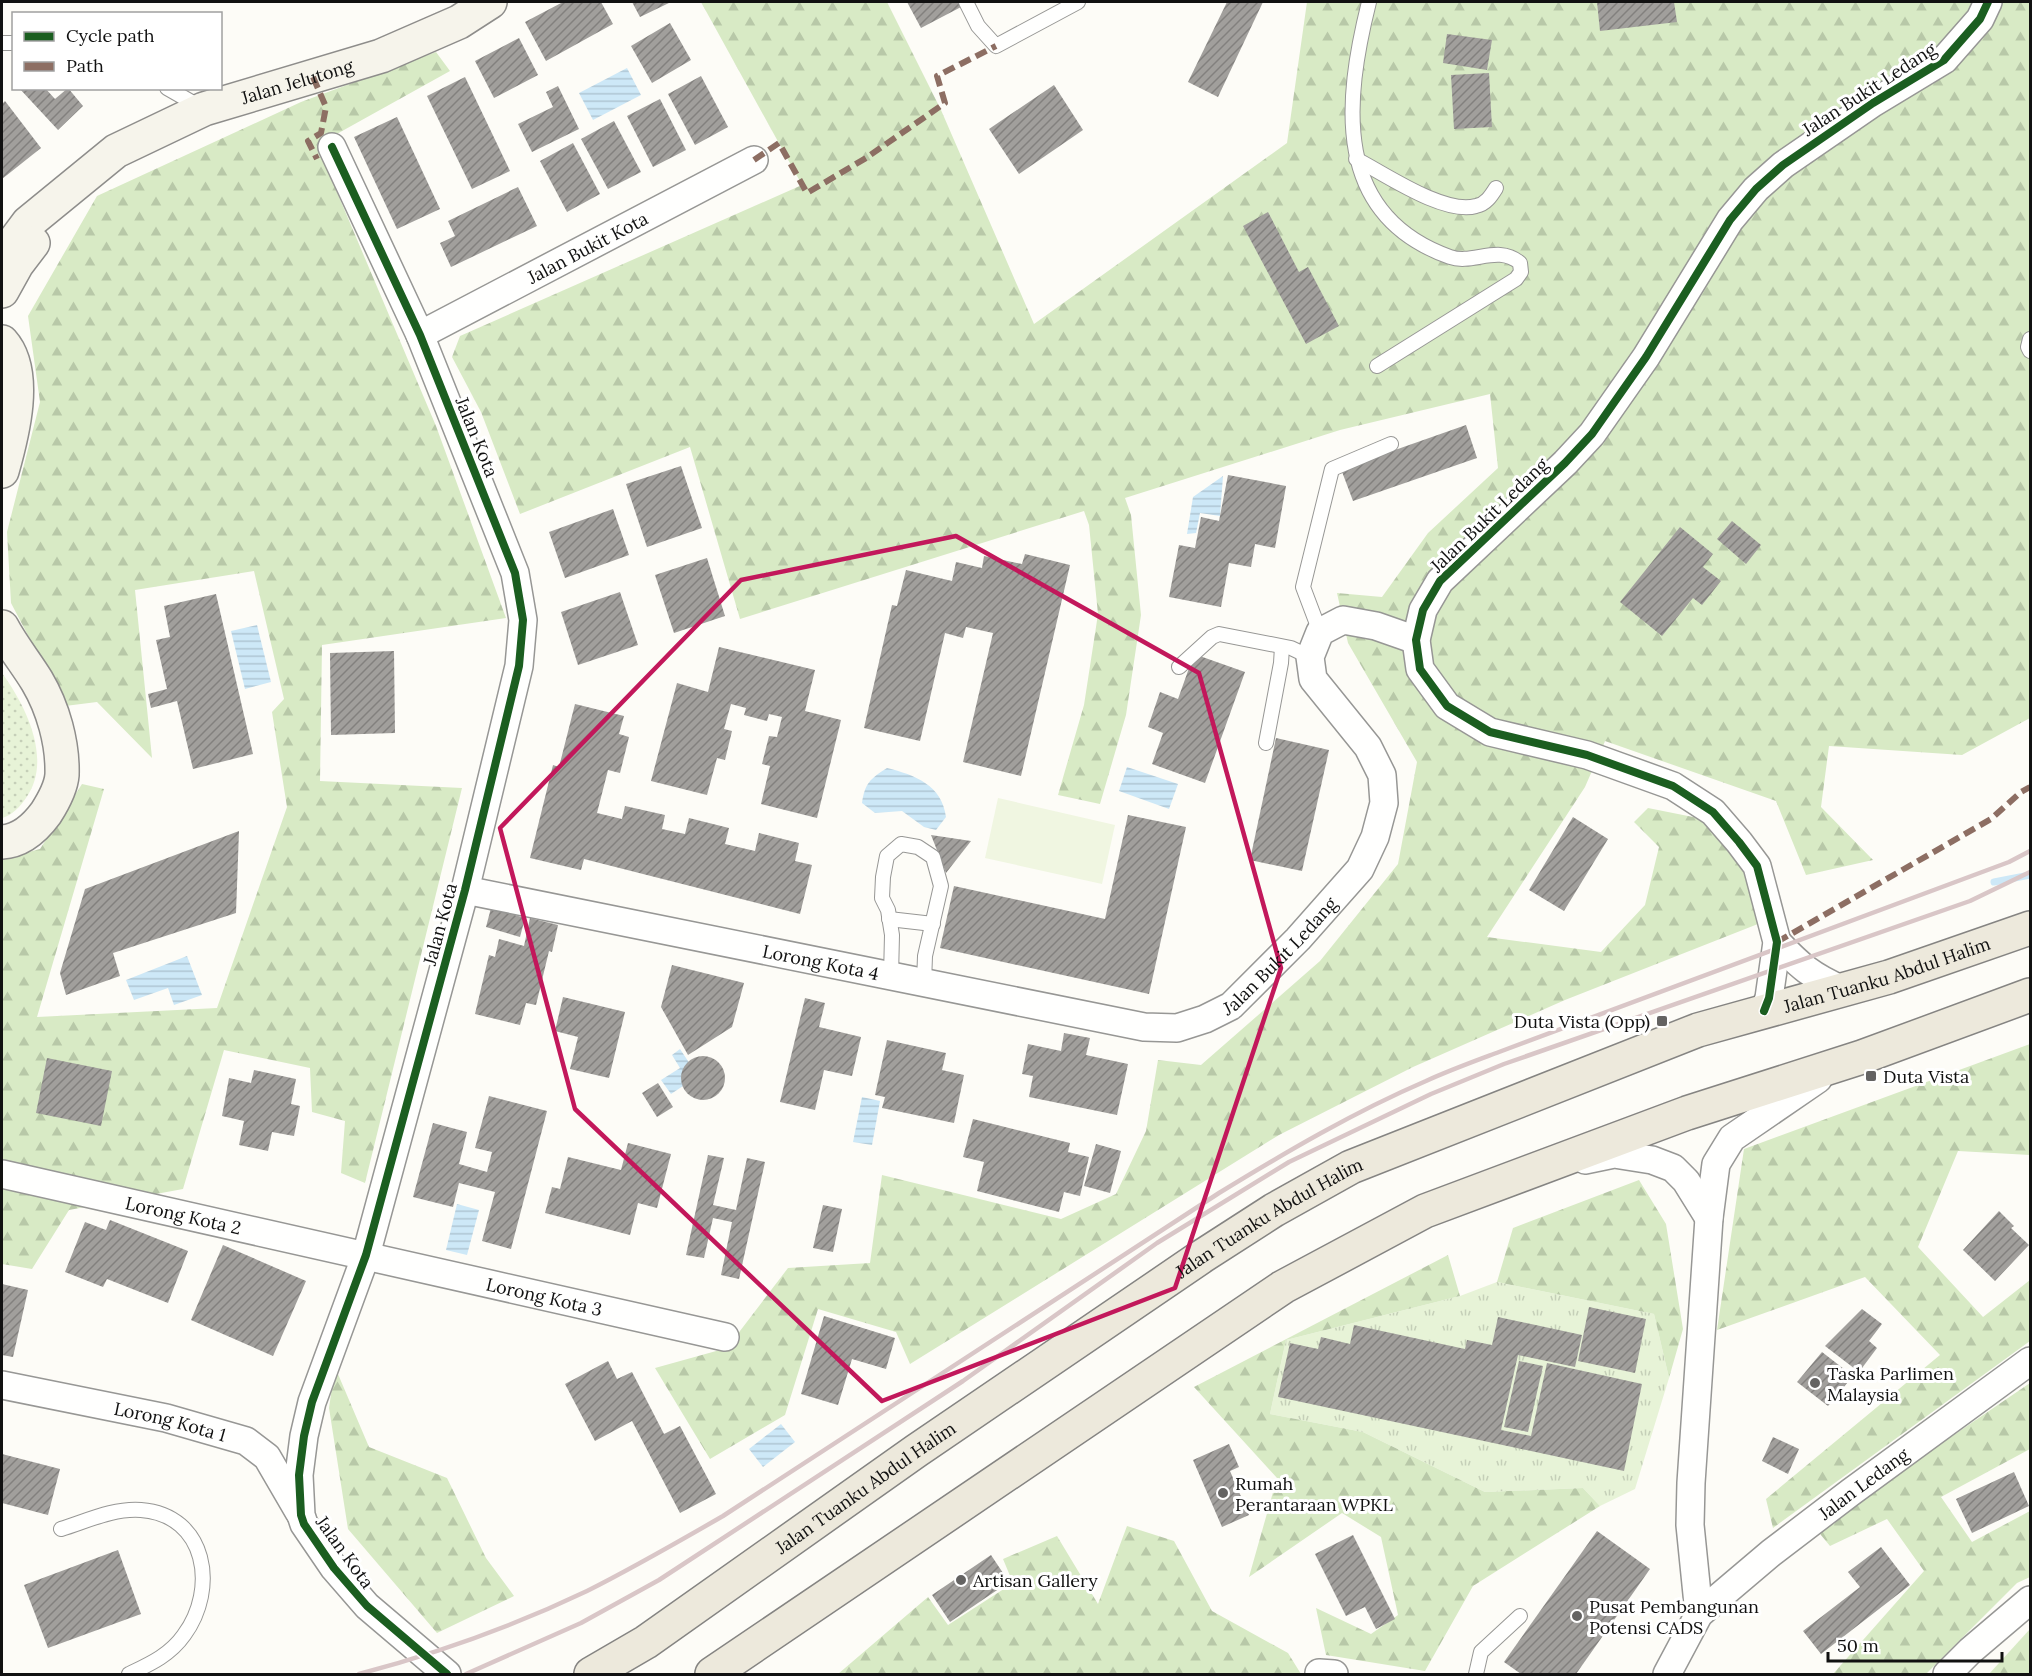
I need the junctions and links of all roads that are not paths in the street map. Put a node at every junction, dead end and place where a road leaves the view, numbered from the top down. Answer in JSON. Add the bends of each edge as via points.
{"nodes":[{"id":1,"x":490,"y":2,"type":"edge"},
{"id":2,"x":966,"y":2,"type":"edge"},
{"id":3,"x":1077,"y":2,"type":"edge"},
{"id":4,"x":1369,"y":2,"type":"edge"},
{"id":5,"x":1988,"y":2,"type":"edge"},
{"id":6,"x":171,"y":90,"type":"edge"},
{"id":7,"x":204,"y":109,"type":"junction"},
{"id":8,"x":332,"y":147,"type":"dead end"},
{"id":9,"x":1356,"y":159,"type":"junction"},
{"id":10,"x":754,"y":160,"type":"dead end"},
{"id":11,"x":77,"y":183,"type":"junction"},
{"id":12,"x":1496,"y":188,"type":"dead end"},
{"id":13,"x":41,"y":232,"type":"junction"},
{"id":14,"x":2,"y":258,"type":"edge"},
{"id":15,"x":2,"y":291,"type":"edge"},
{"id":16,"x":420,"y":335,"type":"junction"},
{"id":17,"x":2031,"y":339,"type":"edge"},
{"id":18,"x":4,"y":344,"type":"edge"},
{"id":19,"x":2031,"y":351,"type":"edge"},
{"id":20,"x":1377,"y":366,"type":"dead end"},
{"id":21,"x":1391,"y":444,"type":"dead end"},
{"id":22,"x":2,"y":471,"type":"edge"},
{"id":23,"x":2,"y":627,"type":"edge"},
{"id":24,"x":1320,"y":632,"type":"junction"},
{"id":25,"x":1416,"y":640,"type":"junction"},
{"id":26,"x":1282,"y":646,"type":"junction"},
{"id":27,"x":1310,"y":657,"type":"junction"},
{"id":28,"x":1179,"y":667,"type":"dead end"},
{"id":29,"x":1266,"y":743,"type":"dead end"},
{"id":30,"x":2,"y":842,"type":"edge"},
{"id":31,"x":465,"y":890,"type":"junction"},
{"id":32,"x":890,"y":919,"type":"junction"},
{"id":33,"x":933,"y":924,"type":"junction"},
{"id":34,"x":2031,"y":928,"type":"edge"},
{"id":35,"x":1777,"y":942,"type":"junction"},
{"id":36,"x":891,"y":976,"type":"junction"},
{"id":37,"x":924,"y":983,"type":"junction"},
{"id":38,"x":1843,"y":990,"type":"junction"},
{"id":39,"x":2031,"y":995,"type":"edge"},
{"id":40,"x":1764,"y":1011,"type":"junction"},
{"id":41,"x":1177,"y":1028,"type":"joint"},
{"id":42,"x":1862,"y":1057,"type":"junction"},
{"id":43,"x":2,"y":1174,"type":"edge"},
{"id":44,"x":1522,"y":1174,"type":"junction"},
{"id":45,"x":1709,"y":1218,"type":"junction"},
{"id":46,"x":366,"y":1255,"type":"junction"},
{"id":47,"x":725,"y":1337,"type":"dead end"},
{"id":48,"x":2031,"y":1361,"type":"edge"},
{"id":49,"x":2,"y":1385,"type":"edge"},
{"id":50,"x":301,"y":1515,"type":"junction"},
{"id":51,"x":61,"y":1529,"type":"dead end"},
{"id":52,"x":2031,"y":1600,"type":"edge"},
{"id":53,"x":1700,"y":1614,"type":"junction"},
{"id":54,"x":1520,"y":1616,"type":"dead end"},
{"id":55,"x":592,"y":1672,"type":"edge"},
{"id":56,"x":129,"y":1674,"type":"edge"},
{"id":57,"x":447,"y":1674,"type":"edge"},
{"id":58,"x":714,"y":1674,"type":"edge"},
{"id":59,"x":1476,"y":1674,"type":"edge"},
{"id":60,"x":1667,"y":1674,"type":"edge"},
{"id":61,"x":1947,"y":1674,"type":"edge"}],
"edges":[{"from":1,"to":7,"type":"street","name":"Jalan Jelutong","via":[[459,22],[381,56]]},
{"from":2,"to":3,"type":"lane","via":[[978,26],[996,46]]},
{"from":4,"to":9,"type":"lane","via":[[1353,82]]},
{"from":5,"to":25,"type":"street","name":"Jalan Bukit Ledang","via":[[1980,19],[1944,60],[1873,103],[1783,165],[1756,189],[1730,220],[1646,357],[1592,434],[1440,581],[1423,610]]},
{"from":6,"to":7,"type":"lane"},
{"from":7,"to":11,"type":"street","name":"Jalan Jelutong","via":[[116,151]]},
{"from":8,"to":16,"type":"street","name":"Jalan Kota"},
{"from":9,"to":12,"type":"lane","via":[[1449,205],[1478,206]]},
{"from":9,"to":20,"type":"lane","via":[[1370,195],[1390,220],[1418,244],[1454,258],[1512,256],[1520,263],[1521,272],[1516,279]]},
{"from":10,"to":16,"type":"street","name":"Jalan Bukit Kota"},
{"from":11,"to":13,"type":"street","name":"Jalan Jelutong"},
{"from":11,"to":14,"type":"street","name":"Jalan Jelutong","via":[[28,223]]},
{"from":13,"to":15,"type":"street","name":"Jalan Jelutong"},
{"from":13,"to":18,"type":"street","via":[[14,297]]},
{"from":16,"to":31,"type":"street","name":"Jalan Kota","via":[[515,573],[524,620],[519,666]]},
{"from":17,"to":19,"type":"lane"},
{"from":18,"to":22,"type":"street","via":[[15,374],[16,412]]},
{"from":21,"to":24,"type":"lane","via":[[1332,468],[1303,587]]},
{"from":23,"to":30,"type":"street","via":[[37,681],[51,711],[60,746],[62,776],[54,801],[37,825],[13,842]]},
{"from":24,"to":25,"type":"street","via":[[1343,620]]},
{"from":24,"to":27,"type":"street"},
{"from":25,"to":35,"type":"street","name":"Jalan Bukit Ledang","via":[[1420,669],[1447,706],[1490,732],[1587,755],[1673,786],[1713,812],[1757,866]]},
{"from":26,"to":27,"type":"lane"},
{"from":26,"to":28,"type":"lane","via":[[1215,634]]},
{"from":26,"to":29,"type":"lane"},
{"from":27,"to":41,"type":"street","name":"Jalan Bukit Ledang","via":[[1313,679],[1368,747],[1382,775],[1384,803],[1375,837],[1360,869],[1231,1006]]},
{"from":31,"to":36,"type":"street","name":"Lorong Kota 4"},
{"from":31,"to":46,"type":"street","name":"Jalan Kota"},
{"from":32,"to":33,"type":"lane"},
{"from":32,"to":33,"type":"lane","via":[[882,898],[883,877],[887,856],[901,844],[918,847],[933,857],[941,886]]},
{"from":32,"to":36,"type":"lane"},
{"from":33,"to":37,"type":"lane","via":[[925,956]]},
{"from":34,"to":38,"type":"main road","name":"Jalan Tuanku Abdul Halim"},
{"from":35,"to":38,"type":"street","name":"Jalan Bukit Ledang","via":[[1801,967]]},
{"from":35,"to":40,"type":"street","name":"Jalan Bukit Ledang"},
{"from":36,"to":37,"type":"street","name":"Lorong Kota 4"},
{"from":37,"to":41,"type":"street","name":"Lorong Kota 4","via":[[1144,1027]]},
{"from":38,"to":40,"type":"main road","name":"Jalan Tuanku Abdul Halim"},
{"from":39,"to":42,"type":"main road"},
{"from":40,"to":55,"type":"main road","name":"Jalan Tuanku Abdul Halim","via":[[1698,1030],[1351,1167],[1274,1210],[916,1451],[646,1642]]},
{"from":42,"to":44,"type":"main road","via":[[1687,1113]]},
{"from":42,"to":45,"type":"street","via":[[1809,1083],[1732,1138],[1716,1164]]},
{"from":43,"to":46,"type":"street","name":"Lorong Kota 2"},
{"from":44,"to":45,"type":"street","via":[[1614,1154],[1652,1160],[1673,1168],[1686,1181]]},
{"from":44,"to":58,"type":"main road","via":[[1425,1211],[1283,1287]]},
{"from":45,"to":53,"type":"street","via":[[1690,1484],[1690,1525]]},
{"from":46,"to":47,"type":"street","name":"Lorong Kota 3"},
{"from":46,"to":50,"type":"street","name":"Jalan Kota","via":[[312,1402],[299,1474]]},
{"from":48,"to":53,"type":"street","name":"Jalan Ledang","via":[[1851,1492]]},
{"from":49,"to":50,"type":"street","name":"Lorong Kota 1","via":[[166,1418],[246,1441],[267,1457]]},
{"from":50,"to":57,"type":"street","name":"Jalan Kota","via":[[334,1568],[367,1606]]},
{"from":51,"to":56,"type":"lane","via":[[117,1511],[141,1510],[181,1526],[196,1543],[203,1569],[196,1616],[164,1657]]},
{"from":52,"to":61,"type":"street"},
{"from":53,"to":60,"type":"street","name":"Jalan Ledang"},
{"from":54,"to":59,"type":"lane","via":[[1481,1652]]}]}
